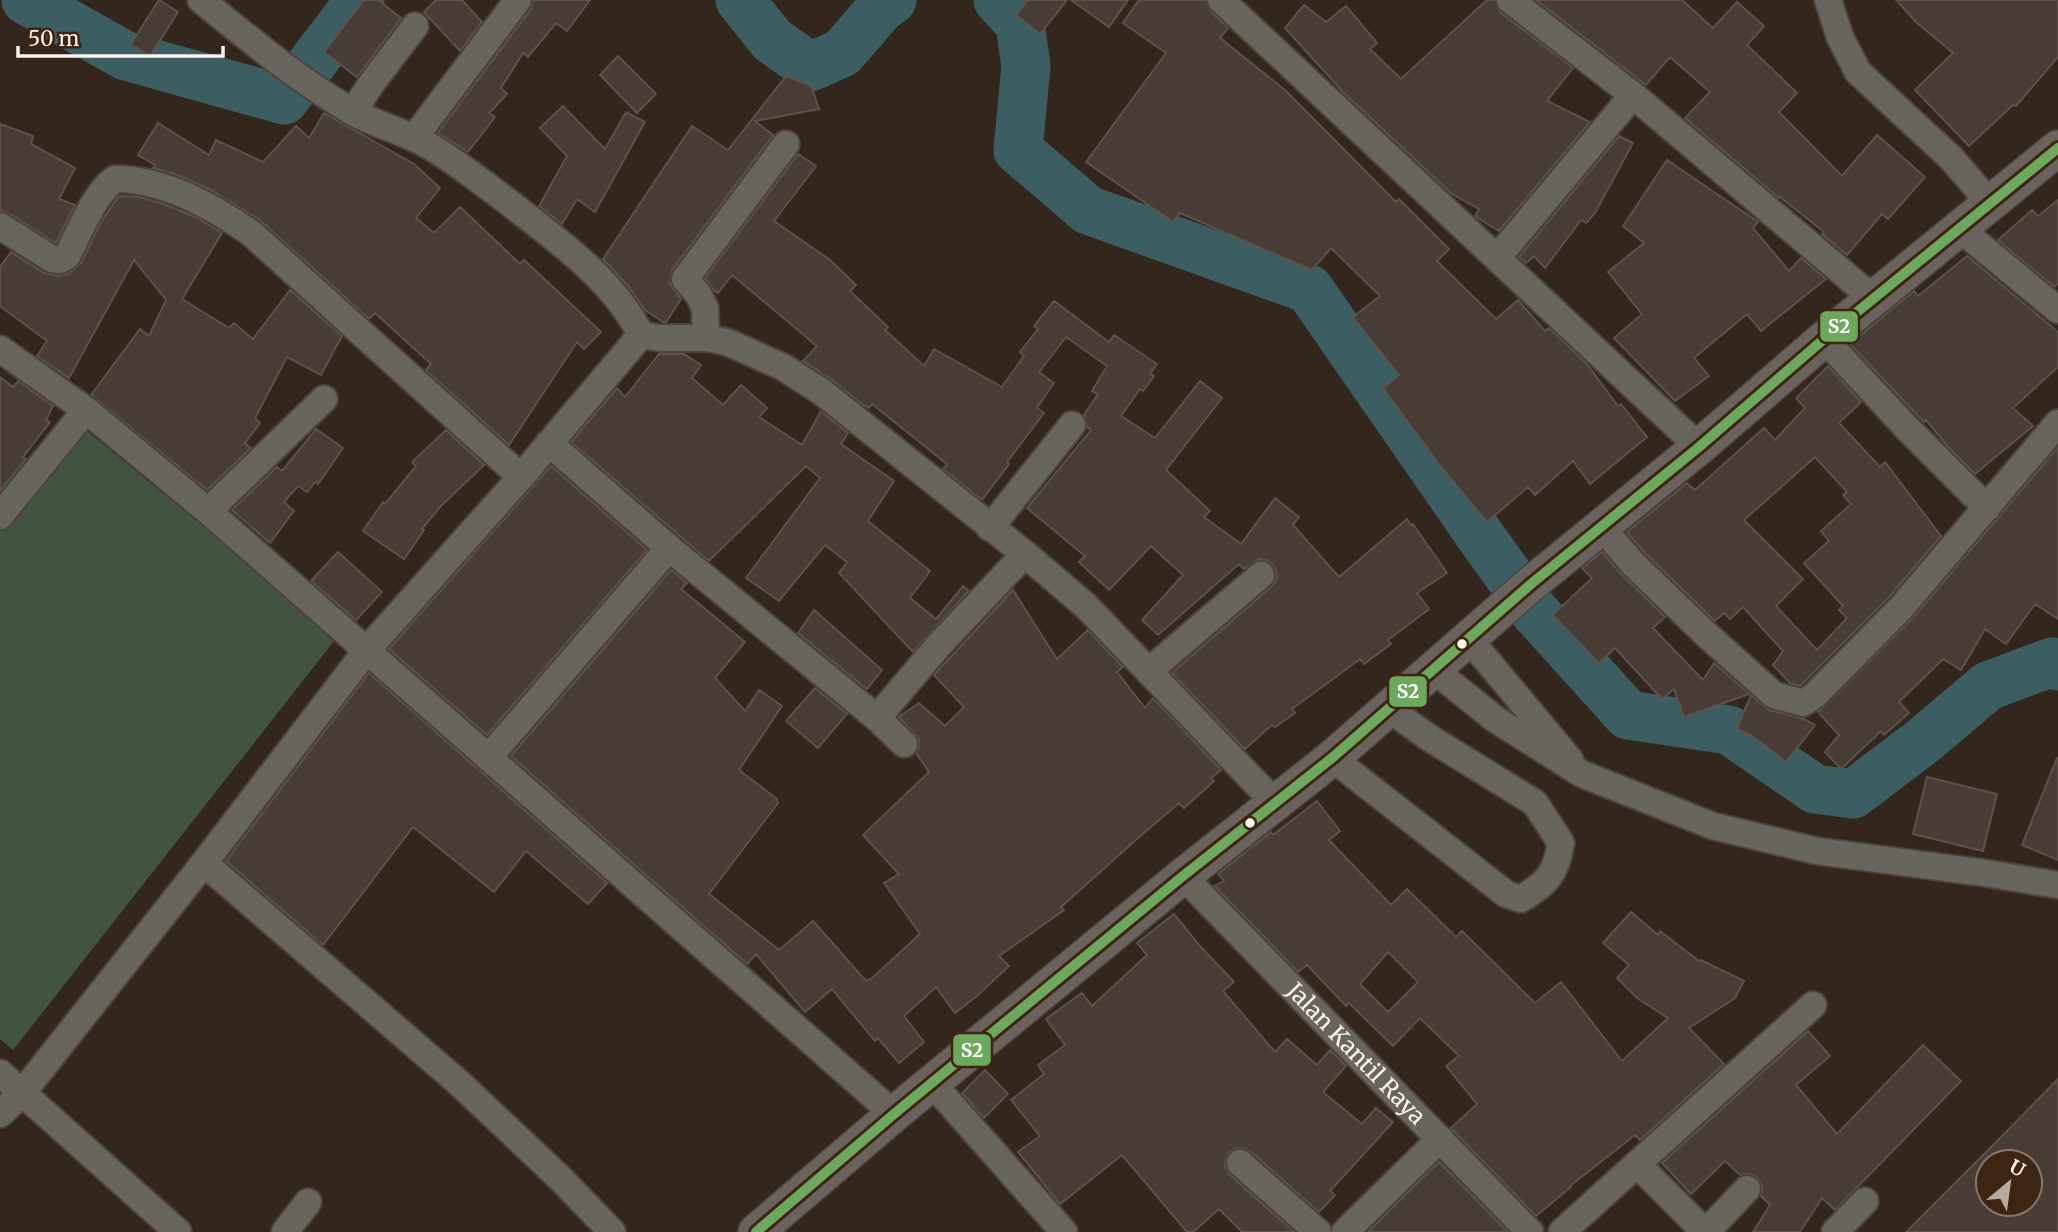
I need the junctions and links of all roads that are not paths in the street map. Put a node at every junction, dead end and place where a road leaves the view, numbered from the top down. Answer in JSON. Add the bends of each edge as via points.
{"nodes":[{"id":1,"x":201,"y":0,"type":"edge"},
{"id":2,"x":518,"y":0,"type":"edge"},
{"id":3,"x":1221,"y":0,"type":"edge"},
{"id":4,"x":1510,"y":0,"type":"edge"},
{"id":5,"x":1828,"y":0,"type":"edge"},
{"id":6,"x":415,"y":26,"type":"dead end"},
{"id":7,"x":1633,"y":94,"type":"junction"},
{"id":8,"x":349,"y":110,"type":"junction"},
{"id":9,"x":414,"y":138,"type":"junction"},
{"id":10,"x":786,"y":144,"type":"dead end"},
{"id":11,"x":2058,"y":148,"type":"edge"},
{"id":12,"x":1990,"y":203,"type":"junction"},
{"id":13,"x":0,"y":226,"type":"edge"},
{"id":14,"x":1960,"y":229,"type":"junction"},
{"id":15,"x":1497,"y":258,"type":"junction"},
{"id":16,"x":1875,"y":300,"type":"junction"},
{"id":17,"x":2058,"y":310,"type":"edge"},
{"id":18,"x":641,"y":335,"type":"junction"},
{"id":19,"x":706,"y":338,"type":"junction"},
{"id":20,"x":1824,"y":340,"type":"junction"},
{"id":21,"x":3,"y":356,"type":"edge"},
{"id":22,"x":324,"y":399,"type":"dead end"},
{"id":23,"x":86,"y":410,"type":"junction"},
{"id":24,"x":2058,"y":423,"type":"edge"},
{"id":25,"x":1072,"y":425,"type":"dead end"},
{"id":26,"x":549,"y":443,"type":"junction"},
{"id":27,"x":1699,"y":447,"type":"junction"},
{"id":28,"x":521,"y":477,"type":"junction"},
{"id":29,"x":1987,"y":508,"type":"junction"},
{"id":30,"x":208,"y":511,"type":"junction"},
{"id":31,"x":0,"y":516,"type":"edge"},
{"id":32,"x":1601,"y":526,"type":"junction"},
{"id":33,"x":990,"y":528,"type":"junction"},
{"id":34,"x":669,"y":548,"type":"junction"},
{"id":35,"x":1025,"y":554,"type":"junction"},
{"id":36,"x":1261,"y":575,"type":"dead end"},
{"id":37,"x":1469,"y":639,"type":"junction"},
{"id":38,"x":367,"y":650,"type":"junction"},
{"id":39,"x":1434,"y":670,"type":"junction"},
{"id":40,"x":1149,"y":671,"type":"junction"},
{"id":41,"x":1388,"y":708,"type":"junction"},
{"id":42,"x":877,"y":719,"type":"junction"},
{"id":43,"x":904,"y":744,"type":"dead end"},
{"id":44,"x":488,"y":758,"type":"junction"},
{"id":45,"x":1332,"y":758,"type":"junction"},
{"id":46,"x":1582,"y":774,"type":"junction"},
{"id":47,"x":1275,"y":803,"type":"junction"},
{"id":48,"x":204,"y":863,"type":"junction"},
{"id":49,"x":1183,"y":876,"type":"junction"},
{"id":50,"x":2058,"y":885,"type":"edge"},
{"id":51,"x":1813,"y":1005,"type":"dead end"},
{"id":52,"x":0,"y":1073,"type":"edge"},
{"id":53,"x":932,"y":1083,"type":"junction"},
{"id":54,"x":23,"y":1092,"type":"junction"},
{"id":55,"x":0,"y":1114,"type":"edge"},
{"id":56,"x":894,"y":1114,"type":"junction"},
{"id":57,"x":1440,"y":1139,"type":"junction"},
{"id":58,"x":1240,"y":1163,"type":"dead end"},
{"id":59,"x":1637,"y":1164,"type":"junction"},
{"id":60,"x":1747,"y":1189,"type":"dead end"},
{"id":61,"x":1865,"y":1201,"type":"dead end"},
{"id":62,"x":308,"y":1202,"type":"dead end"},
{"id":63,"x":178,"y":1232,"type":"edge"},
{"id":64,"x":285,"y":1232,"type":"edge"},
{"id":65,"x":612,"y":1232,"type":"edge"},
{"id":66,"x":756,"y":1232,"type":"edge"},
{"id":67,"x":1064,"y":1232,"type":"edge"},
{"id":68,"x":1318,"y":1232,"type":"edge"},
{"id":69,"x":1345,"y":1232,"type":"edge"},
{"id":70,"x":1530,"y":1232,"type":"edge"},
{"id":71,"x":1562,"y":1232,"type":"edge"},
{"id":72,"x":1705,"y":1232,"type":"edge"},
{"id":73,"x":1835,"y":1232,"type":"edge"}],
"edges":[{"from":1,"to":8,"type":"street","via":[[269,55]]},
{"from":2,"to":9,"type":"street"},
{"from":3,"to":15,"type":"street"},
{"from":4,"to":7,"type":"street"},
{"from":5,"to":12,"type":"street","via":[[1858,72],[1951,158]]},
{"from":6,"to":8,"type":"street"},
{"from":7,"to":15,"type":"street"},
{"from":7,"to":16,"type":"street"},
{"from":8,"to":9,"type":"street"},
{"from":9,"to":18,"type":"street","via":[[550,234],[592,272]]},
{"from":10,"to":19,"type":"street","via":[[685,279],[705,308]]},
{"from":11,"to":12,"type":"main road"},
{"from":12,"to":14,"type":"main road"},
{"from":13,"to":28,"type":"street","via":[[60,260],[103,190],[115,179],[203,202],[251,233]]},
{"from":14,"to":16,"type":"main road"},
{"from":14,"to":17,"type":"street"},
{"from":15,"to":27,"type":"street"},
{"from":16,"to":20,"type":"main road"},
{"from":18,"to":19,"type":"street"},
{"from":18,"to":26,"type":"street"},
{"from":19,"to":33,"type":"street","via":[[727,342],[783,367],[822,392]]},
{"from":20,"to":27,"type":"main road"},
{"from":20,"to":29,"type":"street"},
{"from":21,"to":23,"type":"street"},
{"from":22,"to":30,"type":"street"},
{"from":23,"to":30,"type":"street"},
{"from":23,"to":31,"type":"street"},
{"from":24,"to":29,"type":"street"},
{"from":25,"to":33,"type":"street"},
{"from":26,"to":28,"type":"street"},
{"from":26,"to":34,"type":"street"},
{"from":27,"to":32,"type":"main road"},
{"from":28,"to":38,"type":"street"},
{"from":29,"to":32,"type":"street","via":[[1901,608],[1803,703],[1774,695],[1642,573]]},
{"from":30,"to":38,"type":"street"},
{"from":32,"to":37,"type":"main road"},
{"from":33,"to":35,"type":"street"},
{"from":34,"to":42,"type":"street"},
{"from":34,"to":44,"type":"street"},
{"from":35,"to":40,"type":"street","via":[[1086,606]]},
{"from":35,"to":42,"type":"street"},
{"from":36,"to":40,"type":"street"},
{"from":37,"to":39,"type":"main road"},
{"from":37,"to":46,"type":"street"},
{"from":38,"to":44,"type":"street"},
{"from":38,"to":48,"type":"street"},
{"from":39,"to":41,"type":"main road"},
{"from":39,"to":46,"type":"street","via":[[1496,719]]},
{"from":40,"to":47,"type":"street"},
{"from":41,"to":45,"type":"main road"},
{"from":41,"to":45,"type":"street","via":[[1535,803],[1561,844],[1557,866],[1542,886],[1521,899],[1506,894]]},
{"from":42,"to":43,"type":"street"},
{"from":44,"to":56,"type":"street"},
{"from":45,"to":47,"type":"main road"},
{"from":46,"to":50,"type":"street","via":[[1713,826],[1817,851]]},
{"from":47,"to":49,"type":"main road"},
{"from":48,"to":54,"type":"street"},
{"from":48,"to":65,"type":"street","via":[[451,1074]]},
{"from":49,"to":53,"type":"main road"},
{"from":49,"to":57,"type":"street","name":"Jalan Kantil Raya"},
{"from":51,"to":59,"type":"street"},
{"from":52,"to":54,"type":"street"},
{"from":53,"to":56,"type":"main road"},
{"from":53,"to":67,"type":"street"},
{"from":54,"to":55,"type":"street"},
{"from":54,"to":63,"type":"street"},
{"from":56,"to":66,"type":"main road"},
{"from":57,"to":69,"type":"street"},
{"from":57,"to":70,"type":"street","name":"Jalan Kantil Raya"},
{"from":58,"to":68,"type":"street"},
{"from":59,"to":71,"type":"street"},
{"from":59,"to":72,"type":"street"},
{"from":60,"to":72,"type":"street"},
{"from":61,"to":73,"type":"street"},
{"from":62,"to":64,"type":"street"}]}
